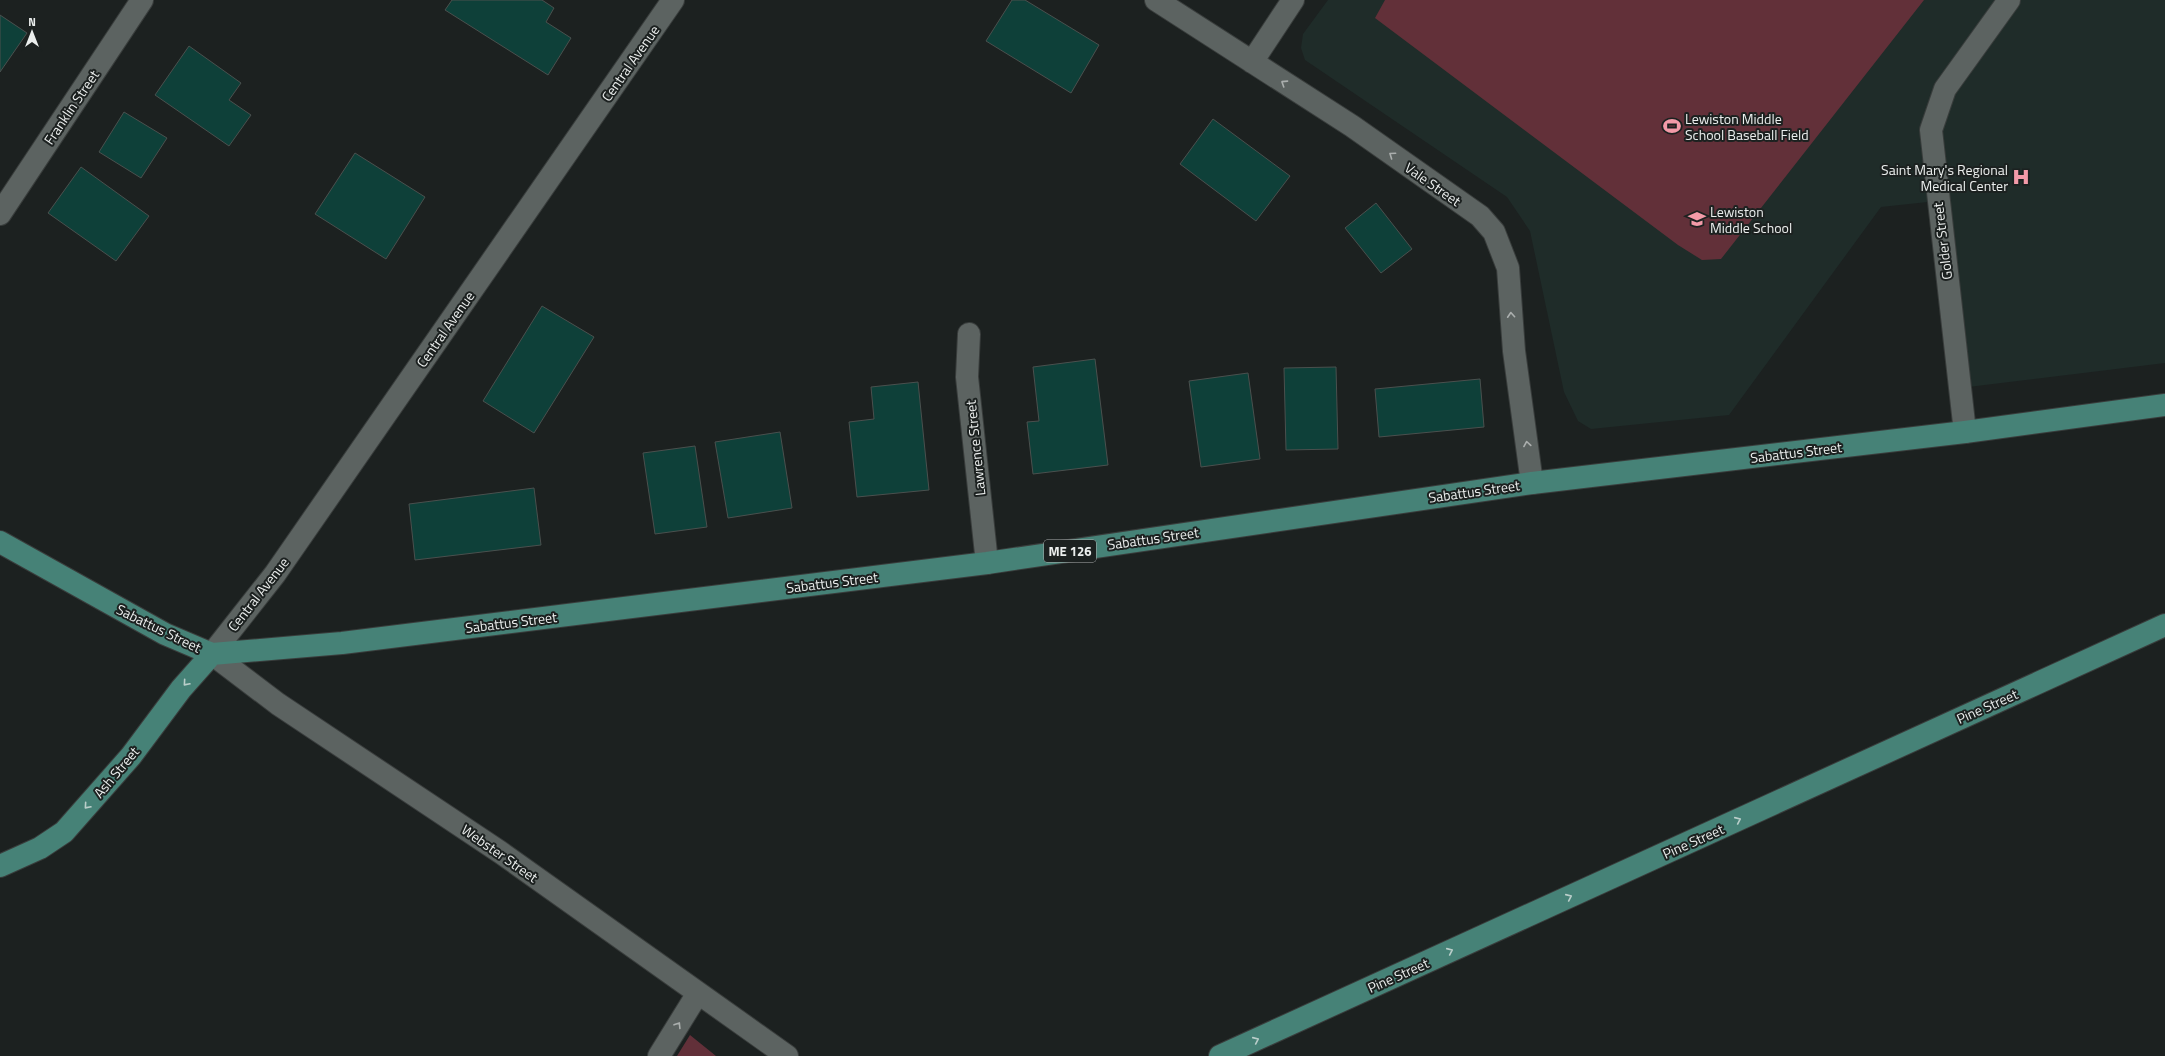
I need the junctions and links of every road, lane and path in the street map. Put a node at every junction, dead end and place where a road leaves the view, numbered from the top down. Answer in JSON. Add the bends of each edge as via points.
{"nodes":[{"id":1,"x":142,"y":0,"type":"edge"},
{"id":2,"x":673,"y":0,"type":"edge"},
{"id":3,"x":1156,"y":0,"type":"edge"},
{"id":4,"x":1293,"y":0,"type":"edge"},
{"id":5,"x":2009,"y":0,"type":"edge"},
{"id":6,"x":1252,"y":62,"type":"junction"},
{"id":7,"x":0,"y":214,"type":"edge"},
{"id":8,"x":969,"y":334,"type":"dead end"},
{"id":9,"x":2165,"y":405,"type":"edge"},
{"id":10,"x":1965,"y":432,"type":"junction"},
{"id":11,"x":1532,"y":483,"type":"junction"},
{"id":12,"x":0,"y":542,"type":"edge"},
{"id":13,"x":987,"y":563,"type":"junction"},
{"id":14,"x":2165,"y":625,"type":"edge"},
{"id":15,"x":212,"y":654,"type":"junction"},
{"id":16,"x":0,"y":866,"type":"edge"},
{"id":17,"x":698,"y":993,"type":"junction"},
{"id":18,"x":659,"y":1056,"type":"edge"},
{"id":19,"x":787,"y":1056,"type":"edge"},
{"id":20,"x":1220,"y":1056,"type":"edge"}],
"edges":[{"from":1,"to":7,"type":"street","name":"Franklin Street"},
{"from":2,"to":15,"type":"street","name":"Central Avenue","via":[[275,574]]},
{"from":3,"to":6,"type":"street","name":"Vale Street"},
{"from":4,"to":6,"type":"street"},
{"from":5,"to":10,"type":"street","name":"Golder Street","via":[[1945,89],[1931,130]]},
{"from":11,"to":6,"type":"street","name":"Vale Street","one_way":true,"via":[[1514,352],[1508,268],[1494,232],[1480,216],[1352,126]]},
{"from":8,"to":13,"type":"street","name":"Lawrence Street","via":[[967,377]]},
{"from":9,"to":10,"type":"main road","name":"Sabattus Street","number":"ME 126"},
{"from":10,"to":11,"type":"main road","name":"Sabattus Street","number":"ME 126"},
{"from":11,"to":13,"type":"main road","name":"Sabattus Street","number":"ME 126"},
{"from":12,"to":15,"type":"main road","name":"Sabattus Street","number":"ME 126","via":[[165,634]]},
{"from":13,"to":15,"type":"main road","name":"Sabattus Street","number":"ME 126","via":[[342,643]]},
{"from":20,"to":14,"type":"main road","name":"Pine Street","one_way":true},
{"from":15,"to":16,"type":"main road","name":"Ash Street","one_way":true,"via":[[181,689],[131,756],[64,832],[40,848]]},
{"from":15,"to":17,"type":"street","name":"Webster Street","via":[[278,704],[500,852]]},
{"from":18,"to":17,"type":"street","one_way":true},
{"from":17,"to":19,"type":"street","name":"Webster Street"}]}
